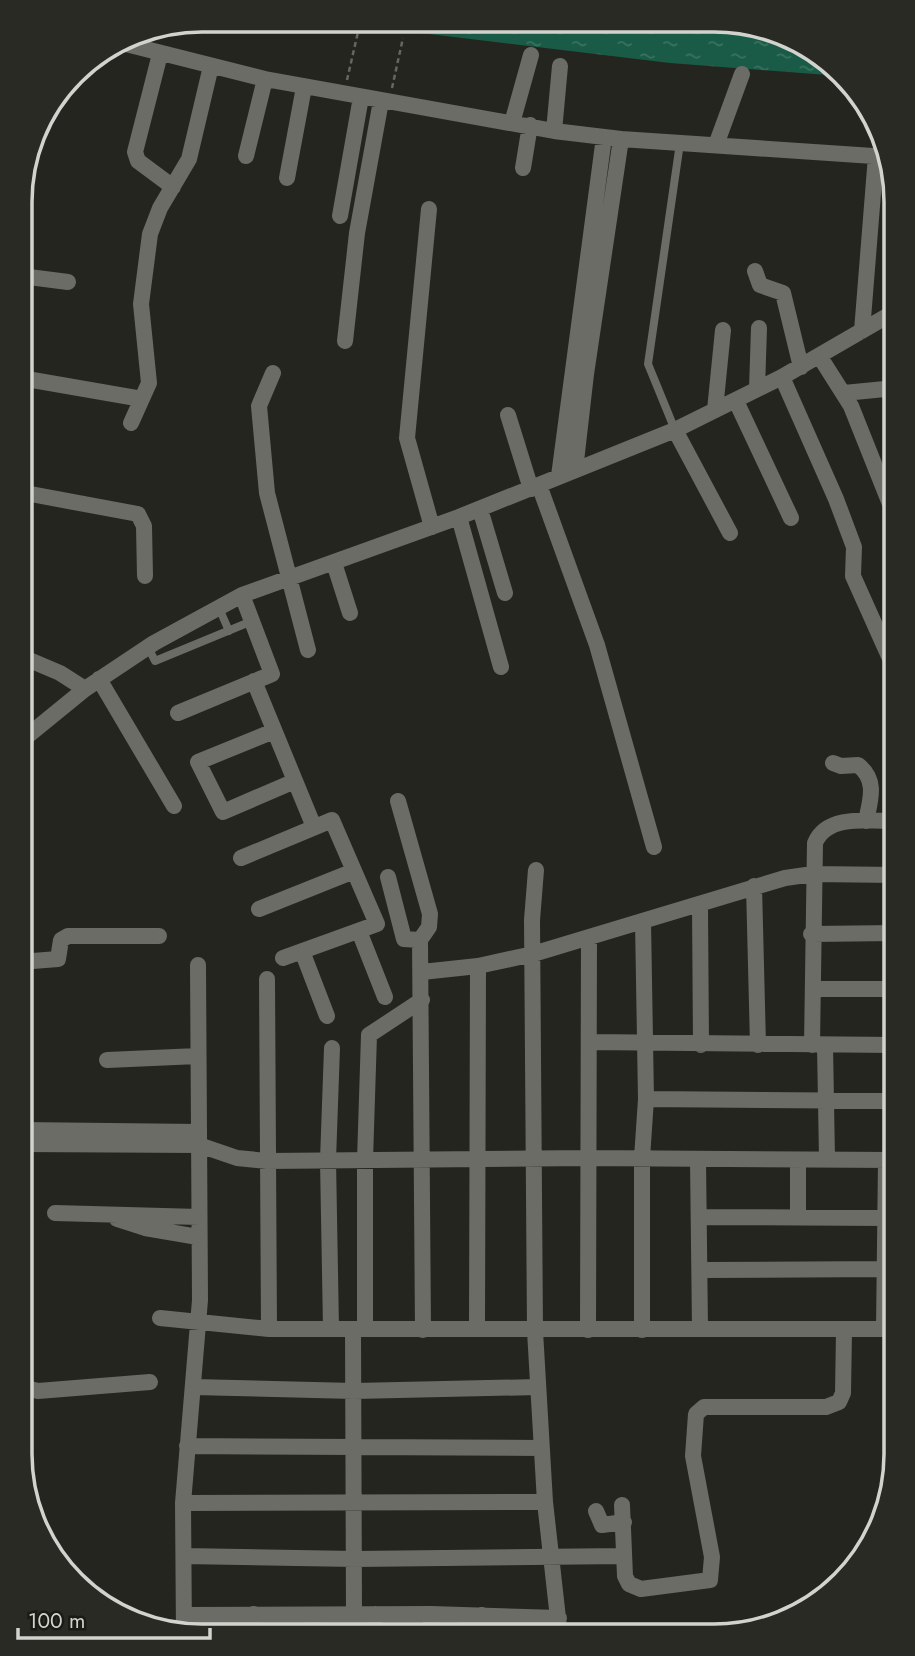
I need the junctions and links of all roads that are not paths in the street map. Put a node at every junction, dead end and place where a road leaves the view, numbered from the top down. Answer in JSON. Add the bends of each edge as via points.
{"nodes":[{"id":1,"x":138,"y":44,"type":"edge"},
{"id":2,"x":133,"y":46,"type":"edge"},
{"id":3,"x":137,"y":47,"type":"junction"},
{"id":4,"x":160,"y":54,"type":"junction"},
{"id":5,"x":531,"y":55,"type":"dead end"},
{"id":6,"x":211,"y":66,"type":"junction"},
{"id":7,"x":560,"y":66,"type":"dead end"},
{"id":8,"x":742,"y":74,"type":"dead end"},
{"id":9,"x":265,"y":79,"type":"junction"},
{"id":10,"x":304,"y":87,"type":"junction"},
{"id":11,"x":361,"y":97,"type":"junction"},
{"id":12,"x":385,"y":102,"type":"junction"},
{"id":13,"x":512,"y":122,"type":"junction"},
{"id":14,"x":530,"y":125,"type":"junction"},
{"id":15,"x":554,"y":131,"type":"junction"},
{"id":16,"x":604,"y":137,"type":"junction"},
{"id":17,"x":621,"y":139,"type":"junction"},
{"id":18,"x":680,"y":143,"type":"junction"},
{"id":19,"x":716,"y":145,"type":"junction"},
{"id":20,"x":246,"y":156,"type":"dead end"},
{"id":21,"x":877,"y":157,"type":"edge"},
{"id":22,"x":523,"y":168,"type":"dead end"},
{"id":23,"x":880,"y":171,"type":"edge"},
{"id":24,"x":287,"y":178,"type":"dead end"},
{"id":25,"x":173,"y":187,"type":"junction"},
{"id":26,"x":429,"y":209,"type":"dead end"},
{"id":27,"x":340,"y":216,"type":"dead end"},
{"id":28,"x":755,"y":271,"type":"dead end"},
{"id":29,"x":31,"y":277,"type":"edge"},
{"id":30,"x":68,"y":282,"type":"dead end"},
{"id":31,"x":884,"y":318,"type":"edge"},
{"id":32,"x":759,"y":328,"type":"dead end"},
{"id":33,"x":723,"y":330,"type":"dead end"},
{"id":34,"x":862,"y":331,"type":"junction"},
{"id":35,"x":345,"y":341,"type":"dead end"},
{"id":36,"x":820,"y":357,"type":"junction"},
{"id":37,"x":801,"y":367,"type":"junction"},
{"id":38,"x":273,"y":373,"type":"dead end"},
{"id":39,"x":782,"y":377,"type":"junction"},
{"id":40,"x":31,"y":380,"type":"edge"},
{"id":41,"x":757,"y":389,"type":"junction"},
{"id":42,"x":884,"y":389,"type":"edge"},
{"id":43,"x":845,"y":393,"type":"junction"},
{"id":44,"x":142,"y":399,"type":"junction"},
{"id":45,"x":736,"y":401,"type":"junction"},
{"id":46,"x":715,"y":410,"type":"junction"},
{"id":47,"x":508,"y":415,"type":"dead end"},
{"id":48,"x":131,"y":423,"type":"dead end"},
{"id":49,"x":675,"y":430,"type":"junction"},
{"id":50,"x":567,"y":473,"type":"junction"},
{"id":51,"x":535,"y":487,"type":"junction"},
{"id":52,"x":884,"y":487,"type":"edge"},
{"id":53,"x":31,"y":494,"type":"edge"},
{"id":54,"x":480,"y":509,"type":"junction"},
{"id":55,"x":459,"y":517,"type":"junction"},
{"id":56,"x":791,"y":518,"type":"dead end"},
{"id":57,"x":432,"y":527,"type":"junction"},
{"id":58,"x":730,"y":533,"type":"dead end"},
{"id":59,"x":334,"y":563,"type":"junction"},
{"id":60,"x":145,"y":576,"type":"dead end"},
{"id":61,"x":287,"y":578,"type":"junction"},
{"id":62,"x":505,"y":593,"type":"dead end"},
{"id":63,"x":242,"y":596,"type":"junction"},
{"id":64,"x":218,"y":608,"type":"junction"},
{"id":65,"x":350,"y":613,"type":"dead end"},
{"id":66,"x":252,"y":621,"type":"junction"},
{"id":67,"x":229,"y":631,"type":"junction"},
{"id":68,"x":884,"y":644,"type":"edge"},
{"id":69,"x":148,"y":647,"type":"junction"},
{"id":70,"x":308,"y":650,"type":"dead end"},
{"id":71,"x":31,"y":660,"type":"edge"},
{"id":72,"x":501,"y":667,"type":"dead end"},
{"id":73,"x":99,"y":679,"type":"junction"},
{"id":74,"x":254,"y":681,"type":"junction"},
{"id":75,"x":85,"y":689,"type":"junction"},
{"id":76,"x":178,"y":713,"type":"dead end"},
{"id":77,"x":274,"y":731,"type":"junction"},
{"id":78,"x":31,"y":733,"type":"edge"},
{"id":79,"x":834,"y":763,"type":"dead end"},
{"id":80,"x":295,"y":781,"type":"junction"},
{"id":81,"x":398,"y":801,"type":"dead end"},
{"id":82,"x":174,"y":806,"type":"dead end"},
{"id":83,"x":866,"y":821,"type":"junction"},
{"id":84,"x":884,"y":821,"type":"edge"},
{"id":85,"x":314,"y":827,"type":"junction"},
{"id":86,"x":654,"y":846,"type":"dead end"},
{"id":87,"x":241,"y":858,"type":"dead end"},
{"id":88,"x":536,"y":870,"type":"dead end"},
{"id":89,"x":354,"y":871,"type":"junction"},
{"id":90,"x":813,"y":874,"type":"junction"},
{"id":91,"x":883,"y":875,"type":"edge"},
{"id":92,"x":388,"y":877,"type":"dead end"},
{"id":93,"x":754,"y":886,"type":"junction"},
{"id":94,"x":700,"y":906,"type":"junction"},
{"id":95,"x":260,"y":909,"type":"dead end"},
{"id":96,"x":643,"y":921,"type":"junction"},
{"id":97,"x":359,"y":931,"type":"junction"},
{"id":98,"x":811,"y":933,"type":"junction"},
{"id":99,"x":883,"y":933,"type":"edge"},
{"id":100,"x":159,"y":936,"type":"dead end"},
{"id":101,"x":589,"y":938,"type":"junction"},
{"id":102,"x":420,"y":940,"type":"junction"},
{"id":103,"x":302,"y":951,"type":"junction"},
{"id":104,"x":533,"y":954,"type":"junction"},
{"id":105,"x":283,"y":958,"type":"dead end"},
{"id":106,"x":31,"y":961,"type":"edge"},
{"id":107,"x":198,"y":965,"type":"dead end"},
{"id":108,"x":478,"y":966,"type":"junction"},
{"id":109,"x":422,"y":972,"type":"junction"},
{"id":110,"x":267,"y":979,"type":"dead end"},
{"id":111,"x":813,"y":989,"type":"junction"},
{"id":112,"x":883,"y":989,"type":"edge"},
{"id":113,"x":385,"y":997,"type":"dead end"},
{"id":114,"x":422,"y":1000,"type":"junction"},
{"id":115,"x":327,"y":1016,"type":"dead end"},
{"id":116,"x":590,"y":1042,"type":"junction"},
{"id":117,"x":645,"y":1044,"type":"junction"},
{"id":118,"x":701,"y":1045,"type":"junction"},
{"id":119,"x":758,"y":1045,"type":"junction"},
{"id":120,"x":818,"y":1045,"type":"junction"},
{"id":121,"x":883,"y":1045,"type":"edge"},
{"id":122,"x":332,"y":1048,"type":"dead end"},
{"id":123,"x":198,"y":1056,"type":"junction"},
{"id":124,"x":107,"y":1060,"type":"dead end"},
{"id":125,"x":646,"y":1099,"type":"junction"},
{"id":126,"x":827,"y":1101,"type":"junction"},
{"id":127,"x":883,"y":1101,"type":"edge"},
{"id":128,"x":31,"y":1137,"type":"edge"},
{"id":129,"x":199,"y":1138,"type":"junction"},
{"id":130,"x":587,"y":1158,"type":"junction"},
{"id":131,"x":642,"y":1158,"type":"junction"},
{"id":132,"x":827,"y":1159,"type":"junction"},
{"id":133,"x":328,"y":1160,"type":"junction"},
{"id":134,"x":365,"y":1160,"type":"junction"},
{"id":135,"x":477,"y":1160,"type":"junction"},
{"id":136,"x":532,"y":1160,"type":"junction"},
{"id":137,"x":698,"y":1160,"type":"junction"},
{"id":138,"x":798,"y":1160,"type":"junction"},
{"id":139,"x":883,"y":1160,"type":"edge"},
{"id":140,"x":267,"y":1161,"type":"junction"},
{"id":141,"x":420,"y":1162,"type":"junction"},
{"id":142,"x":55,"y":1213,"type":"dead end"},
{"id":143,"x":108,"y":1216,"type":"junction"},
{"id":144,"x":199,"y":1217,"type":"junction"},
{"id":145,"x":700,"y":1217,"type":"junction"},
{"id":146,"x":798,"y":1217,"type":"junction"},
{"id":147,"x":883,"y":1218,"type":"edge"},
{"id":148,"x":198,"y":1237,"type":"junction"},
{"id":149,"x":883,"y":1269,"type":"edge"},
{"id":150,"x":702,"y":1270,"type":"junction"},
{"id":151,"x":160,"y":1318,"type":"dead end"},
{"id":152,"x":200,"y":1324,"type":"junction"},
{"id":153,"x":331,"y":1328,"type":"junction"},
{"id":154,"x":269,"y":1329,"type":"junction"},
{"id":155,"x":359,"y":1329,"type":"junction"},
{"id":156,"x":477,"y":1329,"type":"junction"},
{"id":157,"x":700,"y":1329,"type":"junction"},
{"id":158,"x":883,"y":1329,"type":"edge"},
{"id":159,"x":423,"y":1330,"type":"junction"},
{"id":160,"x":588,"y":1330,"type":"junction"},
{"id":161,"x":642,"y":1330,"type":"junction"},
{"id":162,"x":535,"y":1331,"type":"junction"},
{"id":163,"x":844,"y":1331,"type":"junction"},
{"id":164,"x":150,"y":1382,"type":"dead end"},
{"id":165,"x":193,"y":1387,"type":"junction"},
{"id":166,"x":538,"y":1387,"type":"junction"},
{"id":167,"x":31,"y":1389,"type":"edge"},
{"id":168,"x":354,"y":1391,"type":"junction"},
{"id":169,"x":187,"y":1446,"type":"junction"},
{"id":170,"x":353,"y":1447,"type":"junction"},
{"id":171,"x":542,"y":1448,"type":"junction"},
{"id":172,"x":355,"y":1501,"type":"junction"},
{"id":173,"x":545,"y":1502,"type":"junction"},
{"id":174,"x":183,"y":1503,"type":"junction"},
{"id":175,"x":622,"y":1504,"type":"dead end"},
{"id":176,"x":596,"y":1511,"type":"dead end"},
{"id":177,"x":624,"y":1522,"type":"junction"},
{"id":178,"x":184,"y":1556,"type":"junction"},
{"id":179,"x":624,"y":1556,"type":"junction"},
{"id":180,"x":355,"y":1559,"type":"junction"},
{"id":181,"x":552,"y":1559,"type":"junction"},
{"id":182,"x":254,"y":1614,"type":"junction"},
{"id":183,"x":354,"y":1614,"type":"junction"},
{"id":184,"x":375,"y":1614,"type":"junction"},
{"id":185,"x":431,"y":1614,"type":"junction"},
{"id":186,"x":184,"y":1615,"type":"junction"},
{"id":187,"x":313,"y":1615,"type":"junction"},
{"id":188,"x":482,"y":1615,"type":"junction"},
{"id":189,"x":559,"y":1618,"type":"junction"},
{"id":190,"x":184,"y":1623,"type":"edge"},
{"id":191,"x":254,"y":1624,"type":"edge"},
{"id":192,"x":313,"y":1624,"type":"edge"},
{"id":193,"x":375,"y":1624,"type":"edge"},
{"id":194,"x":431,"y":1624,"type":"edge"},
{"id":195,"x":482,"y":1624,"type":"edge"},
{"id":196,"x":559,"y":1624,"type":"edge"}],
"edges":[{"from":1,"to":3,"type":"street"},
{"from":2,"to":3,"type":"street"},
{"from":3,"to":4,"type":"street"},
{"from":4,"to":6,"type":"street"},
{"from":4,"to":25,"type":"street","via":[[135,152],[138,161]]},
{"from":5,"to":13,"type":"street"},
{"from":6,"to":9,"type":"street"},
{"from":6,"to":25,"type":"street","via":[[189,159]]},
{"from":7,"to":15,"type":"street"},
{"from":8,"to":19,"type":"street"},
{"from":9,"to":10,"type":"street"},
{"from":9,"to":20,"type":"street"},
{"from":10,"to":11,"type":"street"},
{"from":10,"to":24,"type":"street"},
{"from":11,"to":12,"type":"street"},
{"from":11,"to":27,"type":"street"},
{"from":12,"to":13,"type":"street"},
{"from":12,"to":35,"type":"street","via":[[357,233]]},
{"from":13,"to":14,"type":"street"},
{"from":14,"to":15,"type":"street"},
{"from":14,"to":22,"type":"street"},
{"from":15,"to":16,"type":"street"},
{"from":16,"to":17,"type":"street"},
{"from":16,"to":50,"type":"street"},
{"from":17,"to":18,"type":"street"},
{"from":17,"to":50,"type":"street"},
{"from":18,"to":19,"type":"street"},
{"from":18,"to":49,"type":"lane","via":[[648,364]]},
{"from":19,"to":21,"type":"street"},
{"from":23,"to":34,"type":"street"},
{"from":25,"to":44,"type":"street","via":[[160,208],[146,258],[141,312],[149,377]]},
{"from":26,"to":57,"type":"street","via":[[407,438]]},
{"from":28,"to":37,"type":"street","via":[[758,284],[783,293]]},
{"from":29,"to":30,"type":"street"},
{"from":31,"to":34,"type":"street"},
{"from":32,"to":41,"type":"street"},
{"from":33,"to":46,"type":"street"},
{"from":34,"to":36,"type":"street"},
{"from":36,"to":37,"type":"street"},
{"from":36,"to":43,"type":"street"},
{"from":37,"to":39,"type":"street"},
{"from":38,"to":61,"type":"street","via":[[259,410],[267,493]]},
{"from":39,"to":41,"type":"street"},
{"from":39,"to":68,"type":"street","via":[[836,499],[854,547],[853,576]]},
{"from":40,"to":44,"type":"street"},
{"from":41,"to":45,"type":"street"},
{"from":42,"to":43,"type":"street"},
{"from":43,"to":52,"type":"street"},
{"from":44,"to":48,"type":"street"},
{"from":45,"to":46,"type":"street"},
{"from":45,"to":56,"type":"street"},
{"from":46,"to":49,"type":"street"},
{"from":47,"to":51,"type":"street"},
{"from":49,"to":50,"type":"street"},
{"from":49,"to":58,"type":"street"},
{"from":50,"to":51,"type":"street"},
{"from":51,"to":54,"type":"street"},
{"from":51,"to":86,"type":"street","via":[[597,645]]},
{"from":53,"to":60,"type":"street","via":[[138,514],[144,527]]},
{"from":54,"to":55,"type":"street"},
{"from":54,"to":62,"type":"street"},
{"from":55,"to":57,"type":"street"},
{"from":55,"to":72,"type":"street"},
{"from":57,"to":59,"type":"street"},
{"from":59,"to":61,"type":"street"},
{"from":59,"to":65,"type":"street"},
{"from":61,"to":63,"type":"street"},
{"from":61,"to":70,"type":"street"},
{"from":63,"to":64,"type":"street"},
{"from":63,"to":66,"type":"street"},
{"from":64,"to":67,"type":"lane"},
{"from":64,"to":69,"type":"street"},
{"from":66,"to":67,"type":"lane"},
{"from":66,"to":74,"type":"street","via":[[272,674]]},
{"from":67,"to":69,"type":"lane","via":[[155,661]]},
{"from":69,"to":73,"type":"street"},
{"from":71,"to":75,"type":"street"},
{"from":73,"to":75,"type":"street"},
{"from":73,"to":82,"type":"street"},
{"from":74,"to":76,"type":"street"},
{"from":74,"to":77,"type":"street"},
{"from":75,"to":78,"type":"street"},
{"from":77,"to":80,"type":"street"},
{"from":77,"to":80,"type":"street","via":[[198,762],[223,812]]},
{"from":79,"to":83,"type":"street","via":[[858,765],[868,776],[872,798]]},
{"from":80,"to":85,"type":"street"},
{"from":81,"to":102,"type":"street","via":[[430,914],[429,928]]},
{"from":83,"to":84,"type":"street"},
{"from":83,"to":90,"type":"street","via":[[847,821],[820,832],[813,851]]},
{"from":85,"to":87,"type":"street"},
{"from":85,"to":89,"type":"street","via":[[332,820]]},
{"from":88,"to":104,"type":"street"},
{"from":89,"to":95,"type":"street"},
{"from":89,"to":97,"type":"street","via":[[377,925]]},
{"from":90,"to":91,"type":"street"},
{"from":90,"to":93,"type":"street"},
{"from":90,"to":98,"type":"street"},
{"from":92,"to":102,"type":"street","via":[[403,937]]},
{"from":93,"to":94,"type":"street"},
{"from":93,"to":119,"type":"street"},
{"from":94,"to":96,"type":"street"},
{"from":94,"to":118,"type":"street"},
{"from":96,"to":101,"type":"street"},
{"from":96,"to":117,"type":"street"},
{"from":97,"to":103,"type":"street"},
{"from":97,"to":113,"type":"street"},
{"from":98,"to":99,"type":"street"},
{"from":98,"to":111,"type":"street"},
{"from":100,"to":106,"type":"street","via":[[68,936],[61,940],[58,959]]},
{"from":101,"to":104,"type":"street"},
{"from":101,"to":116,"type":"street"},
{"from":102,"to":109,"type":"street"},
{"from":103,"to":105,"type":"street"},
{"from":103,"to":115,"type":"street"},
{"from":104,"to":108,"type":"street"},
{"from":104,"to":136,"type":"street"},
{"from":107,"to":123,"type":"street"},
{"from":108,"to":109,"type":"street"},
{"from":108,"to":135,"type":"street"},
{"from":109,"to":114,"type":"street"},
{"from":110,"to":140,"type":"street"},
{"from":111,"to":112,"type":"street"},
{"from":111,"to":120,"type":"street"},
{"from":114,"to":134,"type":"street","via":[[369,1035]]},
{"from":114,"to":141,"type":"street"},
{"from":116,"to":117,"type":"street"},
{"from":116,"to":130,"type":"street"},
{"from":117,"to":118,"type":"street"},
{"from":117,"to":125,"type":"street"},
{"from":118,"to":119,"type":"street"},
{"from":119,"to":120,"type":"street"},
{"from":120,"to":121,"type":"street"},
{"from":120,"to":126,"type":"street"},
{"from":122,"to":133,"type":"street"},
{"from":123,"to":124,"type":"street"},
{"from":123,"to":129,"type":"street"},
{"from":125,"to":126,"type":"street"},
{"from":125,"to":131,"type":"street"},
{"from":126,"to":127,"type":"street"},
{"from":126,"to":132,"type":"street"},
{"from":128,"to":129,"type":"street"},
{"from":129,"to":140,"type":"street","via":[[237,1158]]},
{"from":129,"to":144,"type":"street"},
{"from":130,"to":131,"type":"street"},
{"from":130,"to":136,"type":"street"},
{"from":130,"to":160,"type":"street"},
{"from":131,"to":137,"type":"street"},
{"from":131,"to":161,"type":"street"},
{"from":132,"to":138,"type":"street"},
{"from":132,"to":139,"type":"street"},
{"from":133,"to":134,"type":"street"},
{"from":133,"to":140,"type":"street"},
{"from":133,"to":153,"type":"street"},
{"from":134,"to":141,"type":"street"},
{"from":134,"to":155,"type":"street"},
{"from":135,"to":136,"type":"street"},
{"from":135,"to":141,"type":"street"},
{"from":135,"to":156,"type":"street"},
{"from":136,"to":162,"type":"street"},
{"from":137,"to":138,"type":"street"},
{"from":137,"to":145,"type":"street"},
{"from":138,"to":146,"type":"street"},
{"from":140,"to":154,"type":"street"},
{"from":141,"to":159,"type":"street"},
{"from":142,"to":143,"type":"street"},
{"from":143,"to":144,"type":"street"},
{"from":143,"to":148,"type":"street"},
{"from":144,"to":148,"type":"street"},
{"from":145,"to":146,"type":"street"},
{"from":145,"to":150,"type":"street"},
{"from":146,"to":147,"type":"street"},
{"from":148,"to":152,"type":"street"},
{"from":149,"to":150,"type":"street"},
{"from":150,"to":157,"type":"street"},
{"from":151,"to":152,"type":"street"},
{"from":152,"to":154,"type":"street"},
{"from":152,"to":165,"type":"street"},
{"from":153,"to":154,"type":"street"},
{"from":153,"to":155,"type":"street"},
{"from":155,"to":159,"type":"street"},
{"from":155,"to":168,"type":"street"},
{"from":156,"to":159,"type":"street"},
{"from":156,"to":162,"type":"street"},
{"from":157,"to":161,"type":"street"},
{"from":157,"to":163,"type":"street"},
{"from":158,"to":163,"type":"street"},
{"from":160,"to":161,"type":"street"},
{"from":160,"to":162,"type":"street"},
{"from":162,"to":166,"type":"street"},
{"from":163,"to":179,"type":"street","via":[[844,1393],[836,1404],[705,1407],[696,1414],[693,1456],[712,1557],[710,1580],[636,1588],[625,1576]]},
{"from":164,"to":167,"type":"street"},
{"from":165,"to":168,"type":"street"},
{"from":165,"to":169,"type":"street"},
{"from":166,"to":168,"type":"street"},
{"from":166,"to":171,"type":"street"},
{"from":168,"to":170,"type":"street"},
{"from":169,"to":170,"type":"street"},
{"from":169,"to":174,"type":"street"},
{"from":170,"to":171,"type":"street"},
{"from":170,"to":172,"type":"street"},
{"from":171,"to":173,"type":"street"},
{"from":172,"to":173,"type":"street"},
{"from":172,"to":174,"type":"street"},
{"from":172,"to":180,"type":"street"},
{"from":173,"to":181,"type":"street"},
{"from":174,"to":178,"type":"street"},
{"from":175,"to":177,"type":"street"},
{"from":176,"to":177,"type":"street","via":[[602,1525]]},
{"from":177,"to":179,"type":"street"},
{"from":178,"to":180,"type":"street"},
{"from":178,"to":186,"type":"street"},
{"from":179,"to":181,"type":"street"},
{"from":180,"to":181,"type":"street"},
{"from":180,"to":183,"type":"street"},
{"from":181,"to":189,"type":"street"},
{"from":182,"to":186,"type":"street"},
{"from":182,"to":187,"type":"street"},
{"from":182,"to":191,"type":"street"},
{"from":183,"to":184,"type":"street"},
{"from":183,"to":187,"type":"street"},
{"from":184,"to":185,"type":"street"},
{"from":184,"to":193,"type":"street"},
{"from":185,"to":188,"type":"street"},
{"from":185,"to":194,"type":"street"},
{"from":186,"to":190,"type":"street"},
{"from":187,"to":192,"type":"street"},
{"from":188,"to":189,"type":"street"},
{"from":188,"to":195,"type":"street"},
{"from":189,"to":196,"type":"street"}]}
